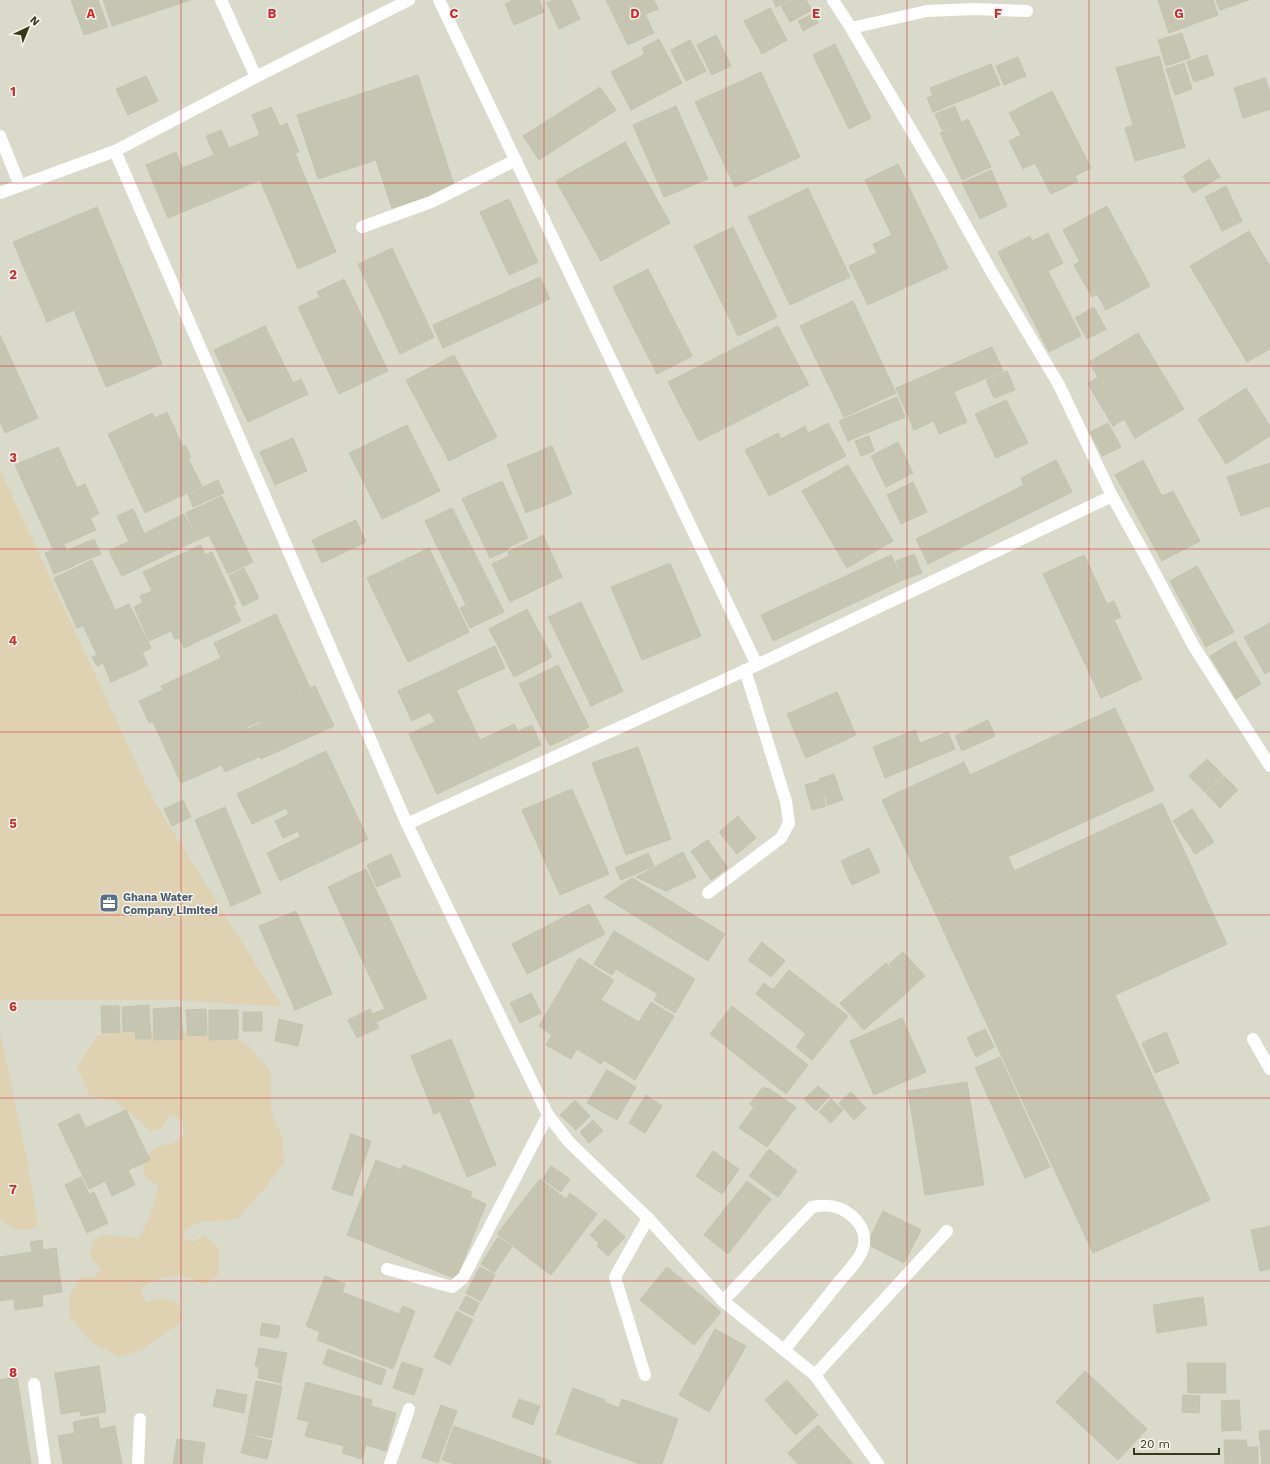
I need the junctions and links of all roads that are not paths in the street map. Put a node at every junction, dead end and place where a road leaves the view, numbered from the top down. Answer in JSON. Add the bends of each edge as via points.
{"nodes":[{"id":1,"x":221,"y":0,"type":"edge"},
{"id":2,"x":409,"y":0,"type":"edge"},
{"id":3,"x":439,"y":0,"type":"edge"},
{"id":4,"x":833,"y":0,"type":"edge"},
{"id":5,"x":1027,"y":11,"type":"dead end"},
{"id":6,"x":851,"y":28,"type":"junction"},
{"id":7,"x":256,"y":77,"type":"junction"},
{"id":8,"x":0,"y":136,"type":"edge"},
{"id":9,"x":115,"y":151,"type":"junction"},
{"id":10,"x":516,"y":160,"type":"junction"},
{"id":11,"x":20,"y":186,"type":"junction"},
{"id":12,"x":0,"y":193,"type":"edge"},
{"id":13,"x":362,"y":227,"type":"dead end"},
{"id":14,"x":1112,"y":496,"type":"junction"},
{"id":15,"x":756,"y":665,"type":"junction"},
{"id":16,"x":745,"y":670,"type":"junction"},
{"id":17,"x":1270,"y":766,"type":"edge"},
{"id":18,"x":408,"y":824,"type":"junction"},
{"id":19,"x":708,"y":893,"type":"dead end"},
{"id":20,"x":1253,"y":1039,"type":"dead end"},
{"id":21,"x":1270,"y":1069,"type":"edge"},
{"id":22,"x":548,"y":1115,"type":"junction"},
{"id":23,"x":648,"y":1218,"type":"junction"},
{"id":24,"x":947,"y":1231,"type":"dead end"},
{"id":25,"x":387,"y":1269,"type":"dead end"},
{"id":26,"x":723,"y":1301,"type":"junction"},
{"id":27,"x":784,"y":1350,"type":"junction"},
{"id":28,"x":645,"y":1375,"type":"dead end"},
{"id":29,"x":815,"y":1376,"type":"junction"},
{"id":30,"x":34,"y":1384,"type":"dead end"},
{"id":31,"x":409,"y":1409,"type":"dead end"},
{"id":32,"x":140,"y":1419,"type":"dead end"},
{"id":33,"x":45,"y":1464,"type":"edge"},
{"id":34,"x":138,"y":1464,"type":"edge"},
{"id":35,"x":390,"y":1464,"type":"edge"},
{"id":36,"x":878,"y":1464,"type":"edge"}],
"edges":[{"from":1,"to":7,"type":"lane"},
{"from":2,"to":7,"type":"lane"},
{"from":3,"to":10,"type":"lane"},
{"from":4,"to":6,"type":"lane"},
{"from":5,"to":6,"type":"lane","via":[[927,10]]},
{"from":6,"to":14,"type":"lane","via":[[1059,385]]},
{"from":7,"to":9,"type":"lane"},
{"from":8,"to":11,"type":"lane"},
{"from":9,"to":11,"type":"lane"},
{"from":9,"to":18,"type":"lane"},
{"from":10,"to":13,"type":"lane","via":[[431,202]]},
{"from":10,"to":15,"type":"lane"},
{"from":11,"to":12,"type":"lane"},
{"from":14,"to":15,"type":"lane"},
{"from":14,"to":17,"type":"lane","via":[[1193,645]]},
{"from":15,"to":16,"type":"lane"},
{"from":16,"to":18,"type":"lane"},
{"from":16,"to":19,"type":"lane","via":[[786,801],[789,823],[781,838]]},
{"from":18,"to":22,"type":"lane"},
{"from":20,"to":21,"type":"lane"},
{"from":22,"to":23,"type":"lane","via":[[569,1142]]},
{"from":22,"to":25,"type":"lane","via":[[463,1278],[458,1283],[452,1287]]},
{"from":23,"to":26,"type":"lane"},
{"from":23,"to":28,"type":"lane","via":[[615,1277]]},
{"from":24,"to":29,"type":"lane"},
{"from":26,"to":27,"type":"lane"},
{"from":26,"to":27,"type":"lane","via":[[812,1207],[839,1207],[849,1213],[860,1224],[864,1233],[863,1249]]},
{"from":27,"to":29,"type":"lane"},
{"from":29,"to":36,"type":"lane"},
{"from":30,"to":33,"type":"lane"},
{"from":31,"to":35,"type":"lane"},
{"from":32,"to":34,"type":"lane"}]}
